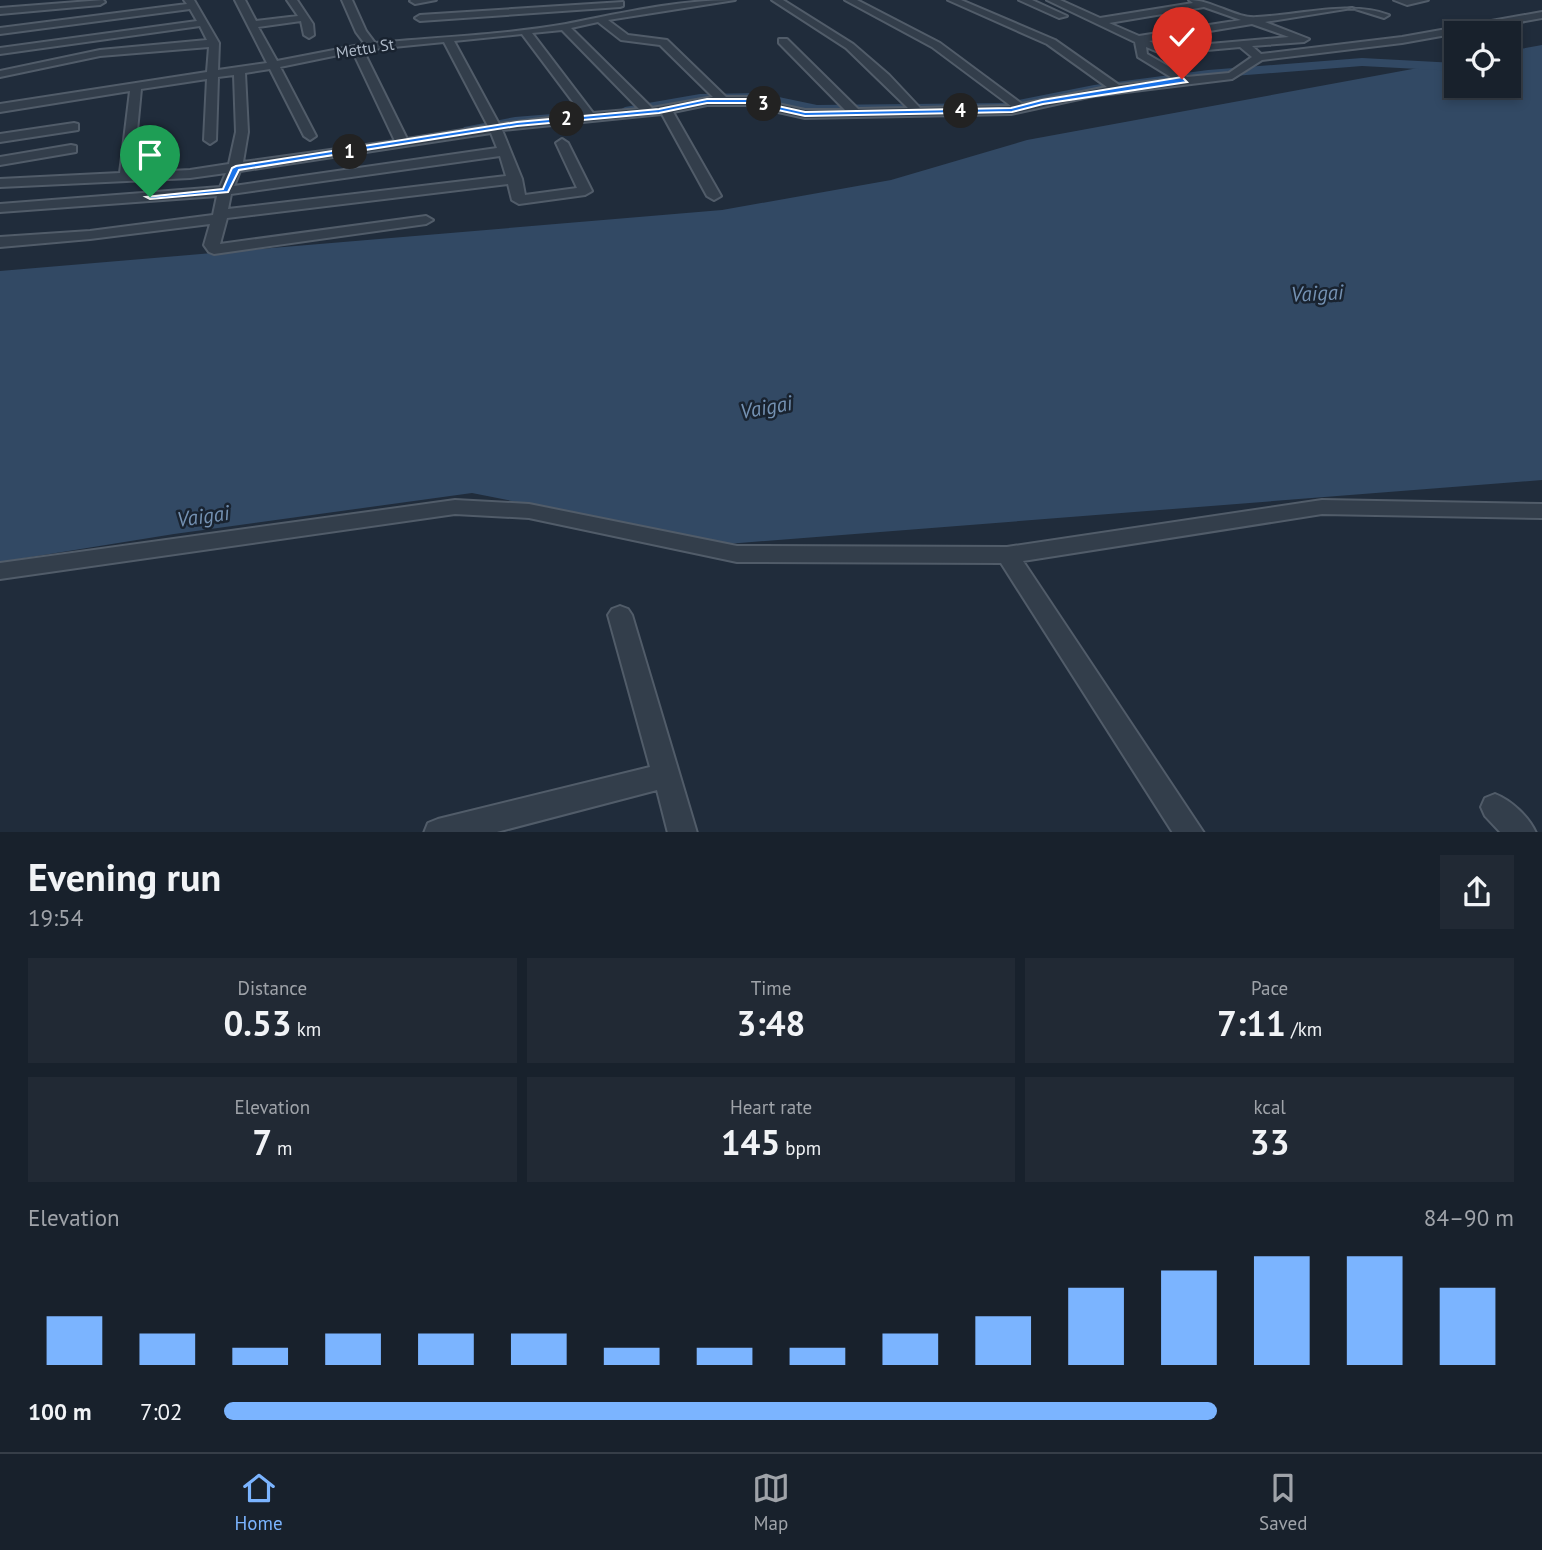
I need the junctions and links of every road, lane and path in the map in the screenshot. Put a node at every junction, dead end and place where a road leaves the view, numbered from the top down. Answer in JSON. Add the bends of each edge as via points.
{"nodes":[{"id":1,"x":240,"y":0,"type":"edge"},
{"id":2,"x":292,"y":0,"type":"edge"},
{"id":3,"x":347,"y":0,"type":"edge"},
{"id":4,"x":431,"y":0,"type":"edge"},
{"id":5,"x":730,"y":0,"type":"edge"},
{"id":6,"x":777,"y":0,"type":"edge"},
{"id":7,"x":850,"y":0,"type":"edge"},
{"id":8,"x":953,"y":0,"type":"edge"},
{"id":9,"x":1024,"y":0,"type":"edge"},
{"id":10,"x":1052,"y":0,"type":"edge"},
{"id":11,"x":1399,"y":0,"type":"edge"},
{"id":12,"x":1423,"y":0,"type":"edge"},
{"id":13,"x":101,"y":1,"type":"edge"},
{"id":14,"x":415,"y":1,"type":"edge"},
{"id":15,"x":1199,"y":2,"type":"edge"},
{"id":16,"x":191,"y":3,"type":"edge"},
{"id":17,"x":621,"y":6,"type":"edge"},
{"id":18,"x":0,"y":11,"type":"edge"},
{"id":19,"x":1384,"y":15,"type":"dead end"},
{"id":20,"x":1542,"y":15,"type":"edge"},
{"id":21,"x":303,"y":18,"type":"junction"},
{"id":22,"x":420,"y":18,"type":"junction"},
{"id":23,"x":98,"y":19,"type":"junction"},
{"id":24,"x":601,"y":20,"type":"junction"},
{"id":25,"x":1101,"y":21,"type":"junction"},
{"id":26,"x":203,"y":23,"type":"junction"},
{"id":27,"x":1253,"y":23,"type":"junction"},
{"id":28,"x":251,"y":25,"type":"junction"},
{"id":29,"x":564,"y":27,"type":"junction"},
{"id":30,"x":1092,"y":30,"type":"dead end"},
{"id":31,"x":0,"y":31,"type":"edge"},
{"id":32,"x":525,"y":31,"type":"junction"},
{"id":33,"x":309,"y":35,"type":"dead end"},
{"id":34,"x":100,"y":38,"type":"junction"},
{"id":35,"x":447,"y":38,"type":"junction"},
{"id":36,"x":1140,"y":38,"type":"junction"},
{"id":37,"x":428,"y":39,"type":"junction"},
{"id":38,"x":1304,"y":39,"type":"junction"},
{"id":39,"x":783,"y":41,"type":"dead end"},
{"id":40,"x":214,"y":43,"type":"junction"},
{"id":41,"x":1242,"y":44,"type":"junction"},
{"id":42,"x":372,"y":46,"type":"junction"},
{"id":43,"x":356,"y":48,"type":"junction"},
{"id":44,"x":1327,"y":50,"type":"junction"},
{"id":45,"x":0,"y":51,"type":"edge"},
{"id":46,"x":100,"y":57,"type":"junction"},
{"id":47,"x":1259,"y":57,"type":"junction"},
{"id":48,"x":274,"y":65,"type":"junction"},
{"id":49,"x":239,"y":70,"type":"junction"},
{"id":50,"x":0,"y":74,"type":"edge"},
{"id":51,"x":214,"y":74,"type":"junction"},
{"id":52,"x":1181,"y":78,"type":"junction"},
{"id":53,"x":136,"y":87,"type":"junction"},
{"id":54,"x":1115,"y":88,"type":"junction"},
{"id":55,"x":720,"y":99,"type":"junction"},
{"id":56,"x":1017,"y":105,"type":"junction"},
{"id":57,"x":0,"y":108,"type":"edge"},
{"id":58,"x":915,"y":109,"type":"junction"},
{"id":59,"x":646,"y":110,"type":"junction"},
{"id":60,"x":666,"y":110,"type":"junction"},
{"id":61,"x":852,"y":110,"type":"junction"},
{"id":62,"x":589,"y":115,"type":"junction"},
{"id":63,"x":496,"y":126,"type":"junction"},
{"id":64,"x":74,"y":127,"type":"dead end"},
{"id":65,"x":310,"y":136,"type":"dead end"},
{"id":66,"x":0,"y":138,"type":"edge"},
{"id":67,"x":210,"y":139,"type":"dead end"},
{"id":68,"x":402,"y":142,"type":"junction"},
{"id":69,"x":562,"y":143,"type":"dead end"},
{"id":70,"x":71,"y":149,"type":"dead end"},
{"id":71,"x":505,"y":151,"type":"junction"},
{"id":72,"x":0,"y":161,"type":"edge"},
{"id":73,"x":237,"y":166,"type":"junction"},
{"id":74,"x":126,"y":175,"type":"junction"},
{"id":75,"x":515,"y":179,"type":"junction"},
{"id":76,"x":0,"y":183,"type":"edge"},
{"id":77,"x":226,"y":191,"type":"junction"},
{"id":78,"x":714,"y":195,"type":"dead end"},
{"id":79,"x":0,"y":208,"type":"edge"},
{"id":80,"x":220,"y":217,"type":"junction"},
{"id":81,"x":426,"y":220,"type":"dead end"},
{"id":82,"x":0,"y":242,"type":"edge"},
{"id":83,"x":1542,"y":511,"type":"edge"},
{"id":84,"x":1007,"y":555,"type":"junction"},
{"id":85,"x":0,"y":571,"type":"edge"},
{"id":86,"x":620,"y":615,"type":"dead end"},
{"id":87,"x":668,"y":775,"type":"junction"},
{"id":88,"x":1495,"y":807,"type":"dead end"},
{"id":89,"x":438,"y":832,"type":"edge"},
{"id":90,"x":684,"y":832,"type":"edge"},
{"id":91,"x":1190,"y":832,"type":"edge"},
{"id":92,"x":1522,"y":832,"type":"edge"}],
"edges":[{"from":1,"to":28,"type":"street"},
{"from":2,"to":21,"type":"street"},
{"from":3,"to":42,"type":"street"},
{"from":4,"to":14,"type":"street"},
{"from":5,"to":17,"type":"street","name":"Mettu St"},
{"from":6,"to":58,"type":"street","via":[[856,52]]},
{"from":7,"to":56,"type":"street","via":[[922,36]]},
{"from":8,"to":54,"type":"street","via":[[1051,42]]},
{"from":9,"to":30,"type":"street"},
{"from":10,"to":25,"type":"street"},
{"from":11,"to":12,"type":"street"},
{"from":13,"to":18,"type":"street"},
{"from":13,"to":23,"type":"street"},
{"from":14,"to":22,"type":"street"},
{"from":15,"to":25,"type":"street"},
{"from":15,"to":27,"type":"street"},
{"from":16,"to":23,"type":"street"},
{"from":16,"to":26,"type":"street"},
{"from":17,"to":22,"type":"street"},
{"from":17,"to":24,"type":"street","name":"Mettu St"},
{"from":19,"to":27,"type":"street","via":[[1353,5]]},
{"from":20,"to":44,"type":"street"},
{"from":21,"to":28,"type":"street"},
{"from":21,"to":33,"type":"street"},
{"from":22,"to":37,"type":"street"},
{"from":23,"to":31,"type":"street"},
{"from":23,"to":34,"type":"street"},
{"from":24,"to":29,"type":"street","name":"Mettu St"},
{"from":24,"to":55,"type":"street","via":[[625,38],[663,42]]},
{"from":25,"to":36,"type":"street"},
{"from":26,"to":34,"type":"street"},
{"from":26,"to":40,"type":"street"},
{"from":27,"to":36,"type":"street"},
{"from":27,"to":38,"type":"street"},
{"from":28,"to":48,"type":"street"},
{"from":29,"to":32,"type":"street","name":"Mettu St"},
{"from":29,"to":59,"type":"street"},
{"from":32,"to":35,"type":"street","name":"Mettu St"},
{"from":32,"to":62,"type":"street"},
{"from":34,"to":45,"type":"street"},
{"from":34,"to":46,"type":"street"},
{"from":35,"to":37,"type":"street","name":"Mettu St"},
{"from":35,"to":63,"type":"street"},
{"from":36,"to":41,"type":"street","via":[[1163,51]]},
{"from":36,"to":52,"type":"street","via":[[1142,55]]},
{"from":37,"to":42,"type":"street","name":"Mettu St"},
{"from":38,"to":41,"type":"street"},
{"from":38,"to":44,"type":"street"},
{"from":39,"to":61,"type":"street"},
{"from":40,"to":46,"type":"street"},
{"from":40,"to":51,"type":"street"},
{"from":41,"to":47,"type":"street"},
{"from":42,"to":43,"type":"street","name":"Mettu St"},
{"from":43,"to":48,"type":"street","name":"Mettu St"},
{"from":43,"to":68,"type":"street"},
{"from":44,"to":47,"type":"street"},
{"from":46,"to":50,"type":"street"},
{"from":47,"to":52,"type":"street","via":[[1232,76]]},
{"from":48,"to":49,"type":"street","name":"Mettu St"},
{"from":48,"to":65,"type":"street"},
{"from":49,"to":51,"type":"street","name":"Mettu St"},
{"from":49,"to":73,"type":"street","via":[[243,140]]},
{"from":51,"to":53,"type":"street","name":"Mettu St"},
{"from":51,"to":67,"type":"street"},
{"from":52,"to":54,"type":"street"},
{"from":53,"to":57,"type":"street","name":"Mettu St"},
{"from":53,"to":74,"type":"street"},
{"from":54,"to":56,"type":"street"},
{"from":55,"to":60,"type":"street"},
{"from":55,"to":61,"type":"street","via":[[805,114]]},
{"from":56,"to":58,"type":"street"},
{"from":58,"to":61,"type":"street"},
{"from":59,"to":60,"type":"street"},
{"from":59,"to":62,"type":"street"},
{"from":60,"to":78,"type":"street"},
{"from":62,"to":63,"type":"street"},
{"from":63,"to":68,"type":"street"},
{"from":63,"to":71,"type":"street"},
{"from":64,"to":66,"type":"street"},
{"from":68,"to":73,"type":"street"},
{"from":69,"to":75,"type":"street","via":[[585,191],[519,201]]},
{"from":70,"to":72,"type":"street"},
{"from":71,"to":75,"type":"street"},
{"from":71,"to":77,"type":"street"},
{"from":73,"to":74,"type":"street"},
{"from":73,"to":77,"type":"street"},
{"from":74,"to":76,"type":"street"},
{"from":75,"to":80,"type":"street"},
{"from":77,"to":79,"type":"street"},
{"from":77,"to":80,"type":"street"},
{"from":80,"to":81,"type":"street","via":[[214,249]]},
{"from":80,"to":82,"type":"street"},
{"from":83,"to":84,"type":"street","via":[[1322,507]]},
{"from":84,"to":85,"type":"street","via":[[737,554],[529,511],[455,507]]},
{"from":84,"to":91,"type":"street"},
{"from":86,"to":87,"type":"street"},
{"from":87,"to":89,"type":"street"},
{"from":87,"to":90,"type":"street"},
{"from":88,"to":92,"type":"street"}]}
